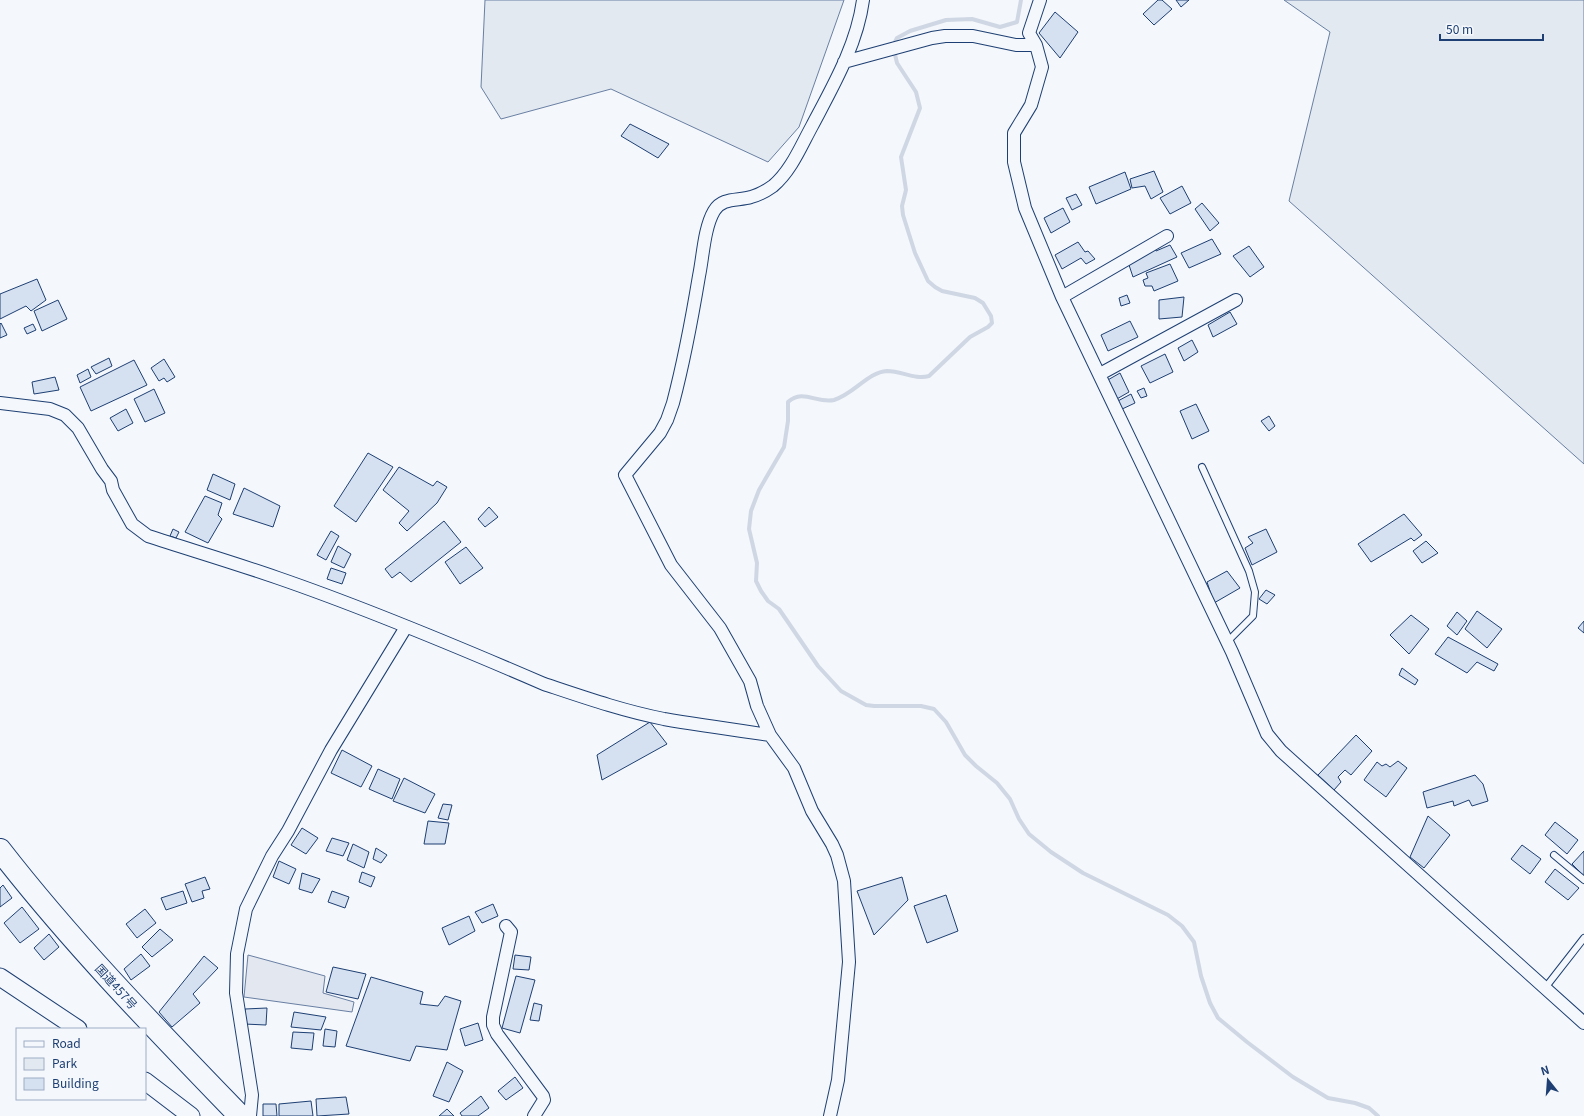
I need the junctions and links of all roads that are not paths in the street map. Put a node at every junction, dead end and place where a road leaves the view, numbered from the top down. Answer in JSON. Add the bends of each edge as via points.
{"nodes":[{"id":1,"x":863,"y":0,"type":"edge"},
{"id":2,"x":1040,"y":0,"type":"edge"},
{"id":3,"x":1036,"y":45,"type":"junction"},
{"id":4,"x":844,"y":62,"type":"junction"},
{"id":5,"x":1167,"y":236,"type":"dead end"},
{"id":6,"x":1062,"y":297,"type":"junction"},
{"id":7,"x":1236,"y":300,"type":"dead end"},
{"id":8,"x":1100,"y":374,"type":"junction"},
{"id":9,"x":0,"y":403,"type":"edge"},
{"id":10,"x":1202,"y":467,"type":"dead end"},
{"id":11,"x":406,"y":627,"type":"junction"},
{"id":12,"x":1227,"y":642,"type":"junction"},
{"id":13,"x":770,"y":735,"type":"junction"},
{"id":14,"x":0,"y":850,"type":"edge"},
{"id":15,"x":1554,"y":855,"type":"dead end"},
{"id":16,"x":1584,"y":880,"type":"edge"},
{"id":17,"x":506,"y":926,"type":"dead end"},
{"id":18,"x":1584,"y":938,"type":"edge"},
{"id":19,"x":0,"y":977,"type":"edge"},
{"id":20,"x":1545,"y":988,"type":"junction"},
{"id":21,"x":1584,"y":1023,"type":"edge"},
{"id":22,"x":76,"y":1028,"type":"edge"},
{"id":23,"x":146,"y":1082,"type":"edge"},
{"id":24,"x":191,"y":1116,"type":"edge"},
{"id":25,"x":240,"y":1116,"type":"edge"},
{"id":26,"x":250,"y":1116,"type":"edge"},
{"id":27,"x":534,"y":1116,"type":"edge"},
{"id":28,"x":830,"y":1116,"type":"edge"}],
"edges":[{"from":1,"to":4,"type":"street","via":[[856,30]]},
{"from":2,"to":3,"type":"street","via":[[1029,34]]},
{"from":3,"to":4,"type":"street","via":[[1016,45],[958,35],[932,38]]},
{"from":3,"to":6,"type":"street","via":[[1042,67],[1031,105],[1014,133],[1014,162],[1025,208]]},
{"from":4,"to":13,"type":"street","via":[[800,148],[777,181],[765,192],[721,202],[713,212],[673,403],[660,433],[625,475],[671,565],[720,628],[750,681],[757,706]]},
{"from":5,"to":6,"type":"street"},
{"from":6,"to":8,"type":"street"},
{"from":7,"to":8,"type":"street"},
{"from":8,"to":12,"type":"street","via":[[1133,449]]},
{"from":9,"to":11,"type":"street","via":[[50,409],[65,415],[78,428],[111,481],[132,524],[148,536],[285,581]]},
{"from":10,"to":12,"type":"lane","via":[[1243,558],[1255,592],[1253,616]]},
{"from":11,"to":13,"type":"street","via":[[448,642],[544,684],[608,704],[663,718]]},
{"from":11,"to":26,"type":"street","via":[[331,750],[272,856],[246,909],[237,954],[236,993],[252,1095]]},
{"from":12,"to":20,"type":"street","via":[[1267,734],[1281,751]]},
{"from":13,"to":28,"type":"street","via":[[794,768],[812,811],[832,844],[844,881],[849,962],[838,1080]]},
{"from":14,"to":25,"type":"highway","name":"国道457号","via":[[35,895],[146,1019]]},
{"from":15,"to":16,"type":"lane"},
{"from":17,"to":27,"type":"street","via":[[511,932],[492,1017],[493,1025],[543,1096],[544,1100]]},
{"from":18,"to":20,"type":"lane"},
{"from":19,"to":22,"type":"main road"},
{"from":20,"to":21,"type":"street"},
{"from":23,"to":24,"type":"main road"}]}
